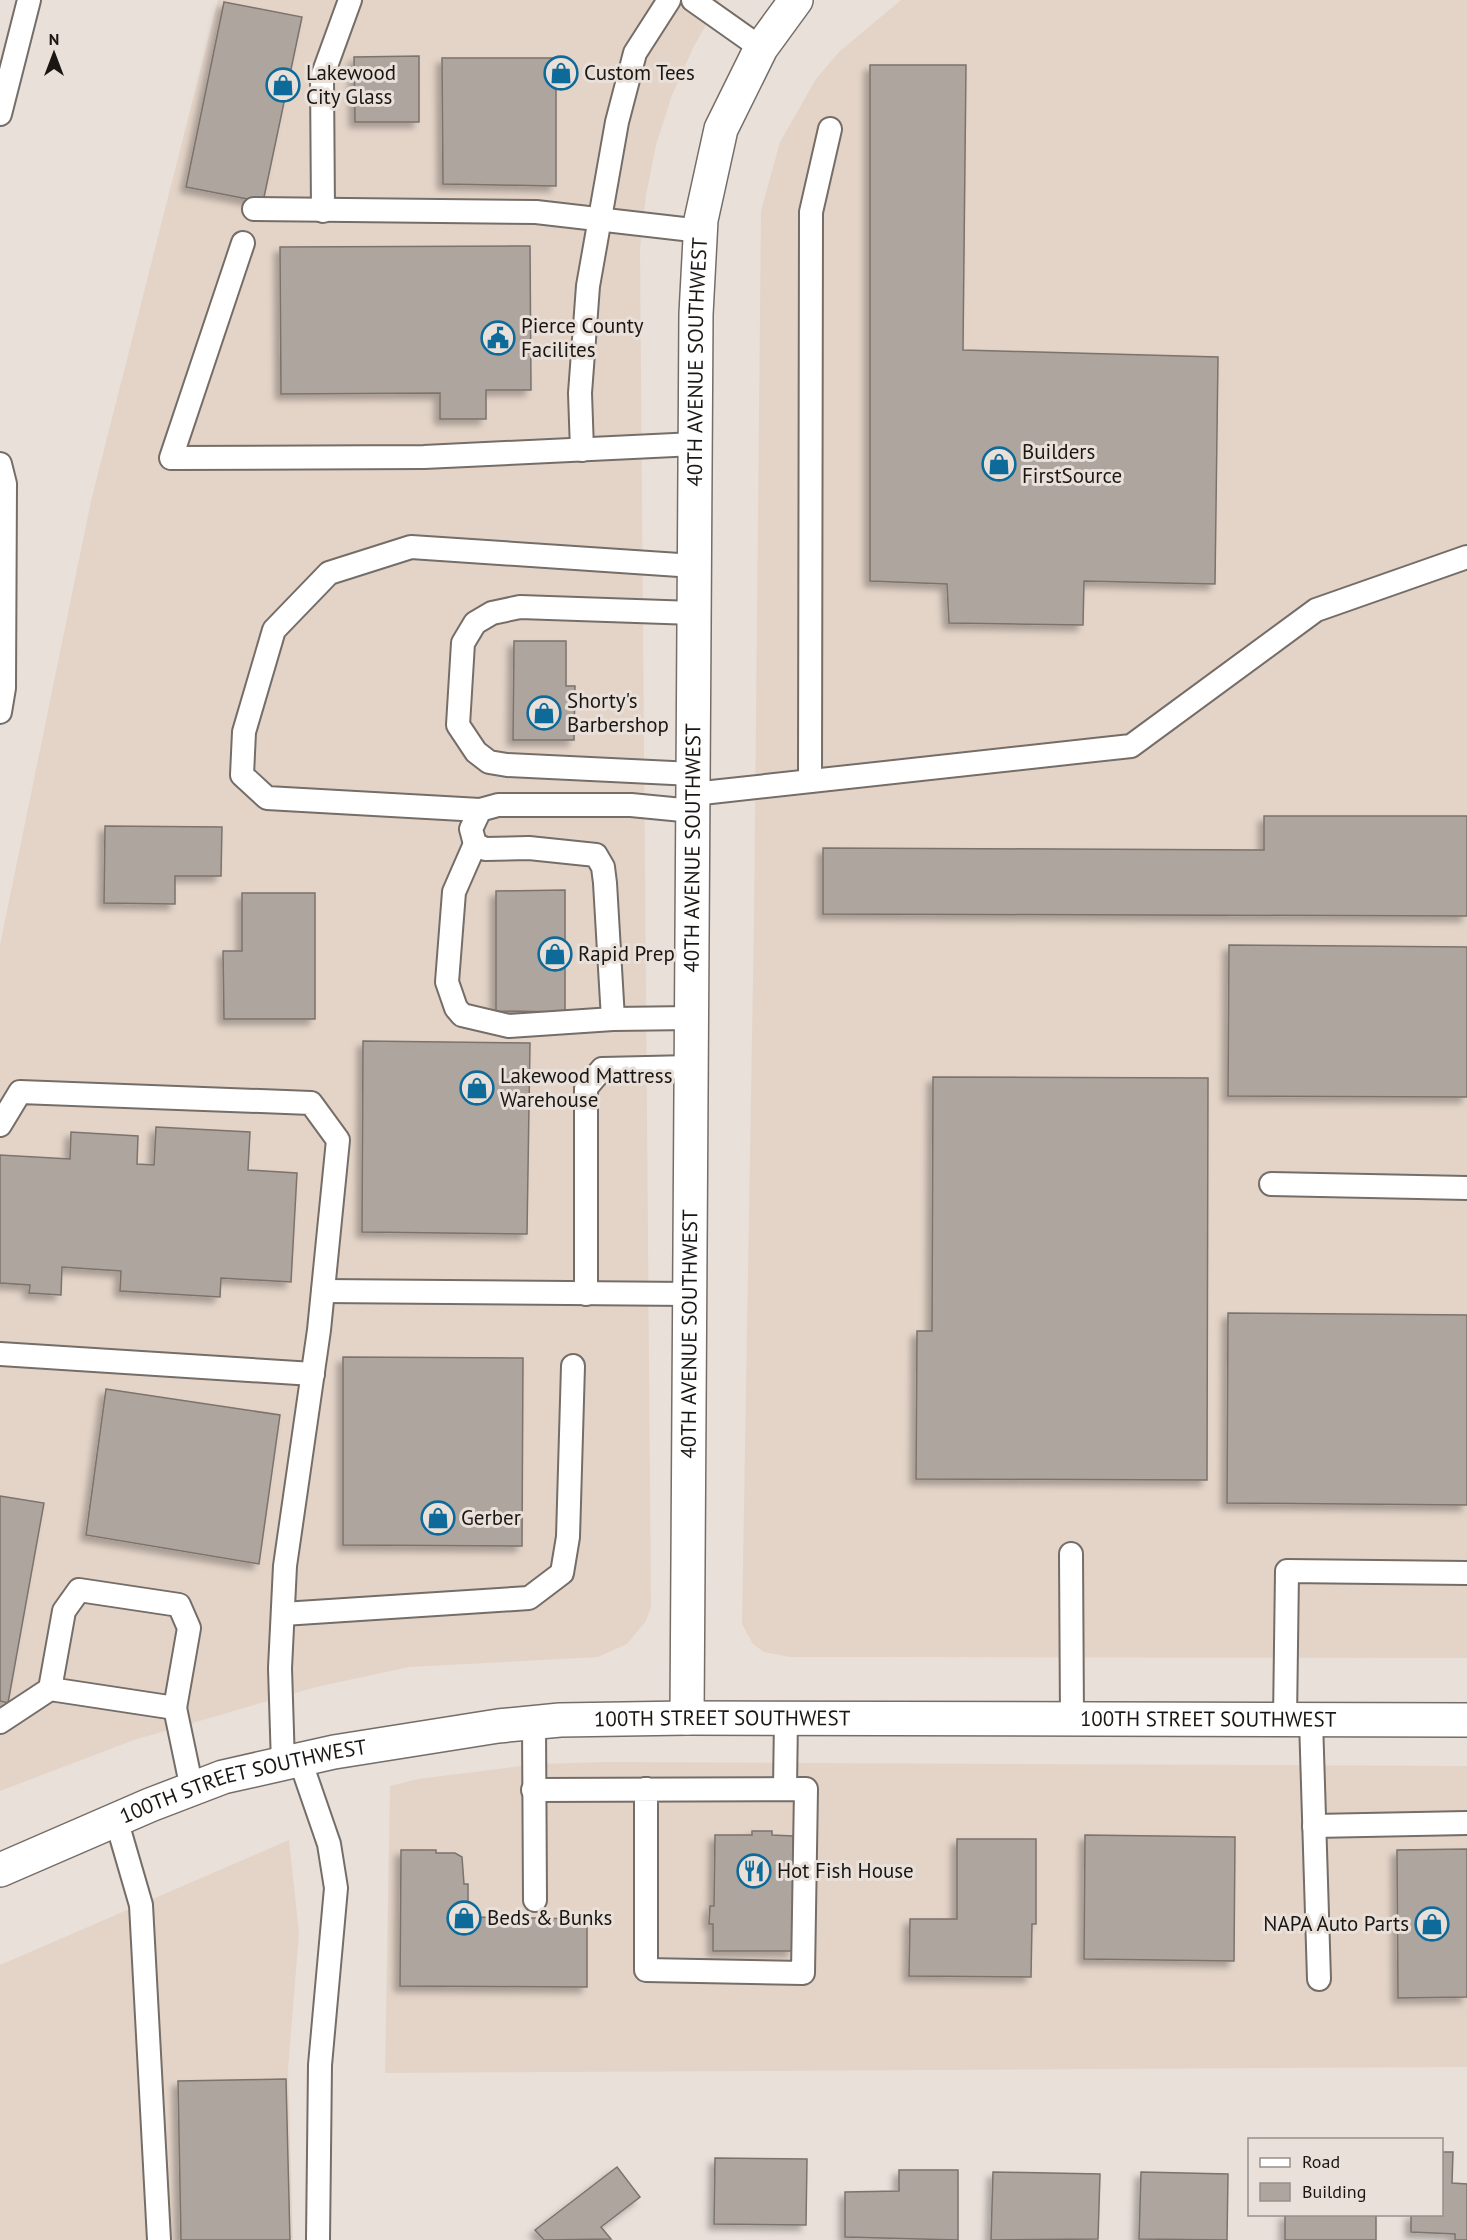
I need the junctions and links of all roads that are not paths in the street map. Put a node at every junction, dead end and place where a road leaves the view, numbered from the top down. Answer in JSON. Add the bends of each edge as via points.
{"nodes":[{"id":1,"x":29,"y":0,"type":"edge"},
{"id":2,"x":351,"y":0,"type":"edge"},
{"id":3,"x":669,"y":0,"type":"edge"},
{"id":4,"x":693,"y":0,"type":"edge"},
{"id":5,"x":796,"y":0,"type":"edge"},
{"id":6,"x":761,"y":48,"type":"junction"},
{"id":7,"x":0,"y":114,"type":"edge"},
{"id":8,"x":830,"y":129,"type":"dead end"},
{"id":9,"x":254,"y":209,"type":"dead end"},
{"id":10,"x":323,"y":211,"type":"junction"},
{"id":11,"x":601,"y":220,"type":"junction"},
{"id":12,"x":701,"y":231,"type":"junction"},
{"id":13,"x":243,"y":243,"type":"dead end"},
{"id":14,"x":695,"y":444,"type":"junction"},
{"id":15,"x":582,"y":450,"type":"junction"},
{"id":16,"x":0,"y":464,"type":"edge"},
{"id":17,"x":1467,"y":557,"type":"edge"},
{"id":18,"x":694,"y":566,"type":"junction"},
{"id":19,"x":694,"y":614,"type":"junction"},
{"id":20,"x":0,"y":712,"type":"edge"},
{"id":21,"x":810,"y":781,"type":"junction"},
{"id":22,"x":693,"y":793,"type":"junction"},
{"id":23,"x":480,"y":810,"type":"junction"},
{"id":24,"x":475,"y":844,"type":"junction"},
{"id":25,"x":692,"y":1018,"type":"junction"},
{"id":26,"x":612,"y":1019,"type":"junction"},
{"id":27,"x":691,"y":1067,"type":"junction"},
{"id":28,"x":0,"y":1125,"type":"edge"},
{"id":29,"x":1270,"y":1184,"type":"dead end"},
{"id":30,"x":1467,"y":1188,"type":"edge"},
{"id":31,"x":323,"y":1291,"type":"junction"},
{"id":32,"x":586,"y":1294,"type":"junction"},
{"id":33,"x":690,"y":1294,"type":"junction"},
{"id":34,"x":0,"y":1354,"type":"edge"},
{"id":35,"x":573,"y":1366,"type":"dead end"},
{"id":36,"x":313,"y":1374,"type":"junction"},
{"id":37,"x":1071,"y":1554,"type":"dead end"},
{"id":38,"x":1467,"y":1573,"type":"edge"},
{"id":39,"x":283,"y":1614,"type":"junction"},
{"id":40,"x":50,"y":1689,"type":"junction"},
{"id":41,"x":175,"y":1708,"type":"junction"},
{"id":42,"x":687,"y":1719,"type":"junction"},
{"id":43,"x":786,"y":1719,"type":"junction"},
{"id":44,"x":1072,"y":1719,"type":"junction"},
{"id":45,"x":1298,"y":1720,"type":"junction"},
{"id":46,"x":1467,"y":1720,"type":"edge"},
{"id":47,"x":0,"y":1722,"type":"edge"},
{"id":48,"x":534,"y":1723,"type":"junction"},
{"id":49,"x":291,"y":1762,"type":"junction"},
{"id":50,"x":192,"y":1790,"type":"junction"},
{"id":51,"x":533,"y":1790,"type":"junction"},
{"id":52,"x":645,"y":1790,"type":"junction"},
{"id":53,"x":786,"y":1790,"type":"junction"},
{"id":54,"x":116,"y":1819,"type":"junction"},
{"id":55,"x":1467,"y":1823,"type":"edge"},
{"id":56,"x":1314,"y":1826,"type":"junction"},
{"id":57,"x":0,"y":1870,"type":"edge"},
{"id":58,"x":535,"y":1900,"type":"dead end"},
{"id":59,"x":1318,"y":1979,"type":"dead end"},
{"id":60,"x":159,"y":2240,"type":"edge"},
{"id":61,"x":318,"y":2240,"type":"edge"}],
"edges":[{"from":1,"to":7,"type":"lane"},
{"from":2,"to":10,"type":"lane","via":[[322,77]]},
{"from":3,"to":11,"type":"lane","via":[[635,53],[617,122]]},
{"from":4,"to":6,"type":"lane"},
{"from":5,"to":6,"type":"street","name":"40TH AVENUE SOUTHWEST"},
{"from":6,"to":12,"type":"street","name":"40TH AVENUE SOUTHWEST","via":[[721,129]]},
{"from":8,"to":21,"type":"lane","via":[[812,212]]},
{"from":9,"to":10,"type":"lane"},
{"from":10,"to":11,"type":"lane","via":[[536,212]]},
{"from":11,"to":12,"type":"lane"},
{"from":11,"to":15,"type":"lane","via":[[588,286],[580,393]]},
{"from":12,"to":14,"type":"street","name":"40TH AVENUE SOUTHWEST"},
{"from":13,"to":15,"type":"lane","via":[[171,458],[424,457]]},
{"from":14,"to":15,"type":"lane"},
{"from":14,"to":18,"type":"street","name":"40TH AVENUE SOUTHWEST"},
{"from":16,"to":20,"type":"lane","via":[[5,484],[4,688]]},
{"from":17,"to":21,"type":"lane","via":[[1316,610],[1131,746]]},
{"from":18,"to":19,"type":"street","name":"40TH AVENUE SOUTHWEST"},
{"from":18,"to":23,"type":"lane","via":[[411,547],[330,573],[274,630],[244,732],[242,776],[267,798]]},
{"from":19,"to":22,"type":"street","name":"40TH AVENUE SOUTHWEST"},
{"from":19,"to":22,"type":"lane","via":[[520,607],[492,613],[475,623],[463,643],[458,725],[476,752],[489,762]]},
{"from":21,"to":22,"type":"lane"},
{"from":22,"to":23,"type":"lane","via":[[603,805],[498,805]]},
{"from":22,"to":25,"type":"street","name":"40TH AVENUE SOUTHWEST"},
{"from":23,"to":24,"type":"lane","via":[[471,829]]},
{"from":24,"to":26,"type":"lane","via":[[485,849],[529,848],[596,855],[605,883]]},
{"from":24,"to":26,"type":"lane","via":[[454,892],[447,982],[456,1008],[462,1015],[509,1026]]},
{"from":25,"to":26,"type":"lane"},
{"from":25,"to":27,"type":"street","name":"40TH AVENUE SOUTHWEST"},
{"from":27,"to":32,"type":"lane","via":[[602,1068],[586,1088]]},
{"from":27,"to":33,"type":"street","name":"40TH AVENUE SOUTHWEST"},
{"from":28,"to":31,"type":"lane","via":[[20,1092],[311,1103],[338,1140]]},
{"from":29,"to":30,"type":"lane"},
{"from":31,"to":32,"type":"lane"},
{"from":31,"to":36,"type":"lane"},
{"from":32,"to":33,"type":"lane"},
{"from":33,"to":42,"type":"street","name":"40TH AVENUE SOUTHWEST"},
{"from":34,"to":36,"type":"lane"},
{"from":35,"to":39,"type":"lane","via":[[568,1537],[562,1573],[529,1598]]},
{"from":36,"to":39,"type":"lane","via":[[285,1566]]},
{"from":37,"to":44,"type":"lane"},
{"from":38,"to":45,"type":"lane","via":[[1287,1571]]},
{"from":39,"to":49,"type":"lane","via":[[280,1668]]},
{"from":40,"to":41,"type":"lane"},
{"from":40,"to":41,"type":"lane","via":[[64,1611],[79,1590],[179,1605],[189,1628]]},
{"from":40,"to":47,"type":"lane"},
{"from":41,"to":50,"type":"lane"},
{"from":42,"to":43,"type":"street","name":"100TH STREET SOUTHWEST"},
{"from":42,"to":48,"type":"street","name":"100TH STREET SOUTHWEST"},
{"from":43,"to":44,"type":"street","name":"100TH STREET SOUTHWEST"},
{"from":43,"to":53,"type":"lane"},
{"from":44,"to":45,"type":"street","name":"100TH STREET SOUTHWEST"},
{"from":45,"to":46,"type":"street","name":"100TH STREET SOUTHWEST"},
{"from":45,"to":56,"type":"lane"},
{"from":48,"to":49,"type":"street","name":"100TH STREET SOUTHWEST"},
{"from":48,"to":51,"type":"lane"},
{"from":49,"to":50,"type":"street","name":"100TH STREET SOUTHWEST","via":[[223,1777]]},
{"from":49,"to":61,"type":"lane","via":[[329,1844],[336,1888],[320,2065]]},
{"from":50,"to":54,"type":"street","name":"100TH STREET SOUTHWEST"},
{"from":51,"to":52,"type":"lane"},
{"from":51,"to":58,"type":"lane"},
{"from":52,"to":53,"type":"lane"},
{"from":52,"to":53,"type":"lane","via":[[645,1970],[803,1973],[806,1790]]},
{"from":54,"to":57,"type":"street","name":"100TH STREET SOUTHWEST"},
{"from":54,"to":60,"type":"lane","via":[[141,1905]]},
{"from":55,"to":56,"type":"lane"},
{"from":56,"to":59,"type":"lane"}]}
